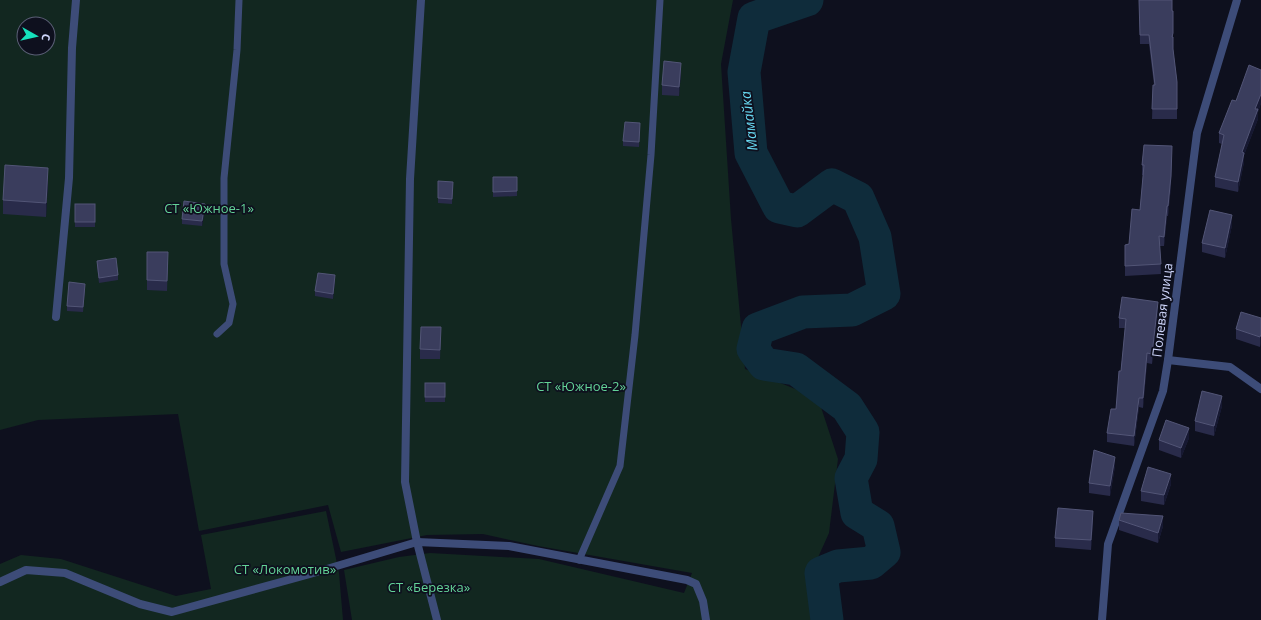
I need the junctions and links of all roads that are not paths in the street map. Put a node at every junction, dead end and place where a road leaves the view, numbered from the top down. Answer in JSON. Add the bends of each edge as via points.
{"nodes":[{"id":1,"x":76,"y":0,"type":"edge"},
{"id":2,"x":239,"y":0,"type":"edge"},
{"id":3,"x":421,"y":0,"type":"edge"},
{"id":4,"x":660,"y":0,"type":"edge"},
{"id":5,"x":1237,"y":0,"type":"edge"},
{"id":6,"x":56,"y":316,"type":"dead end"},
{"id":7,"x":217,"y":334,"type":"dead end"},
{"id":8,"x":1168,"y":360,"type":"junction"},
{"id":9,"x":1261,"y":388,"type":"edge"},
{"id":10,"x":417,"y":542,"type":"junction"},
{"id":11,"x":579,"y":560,"type":"junction"},
{"id":12,"x":0,"y":582,"type":"edge"},
{"id":13,"x":172,"y":616,"type":"edge"},
{"id":14,"x":437,"y":620,"type":"edge"},
{"id":15,"x":706,"y":620,"type":"edge"},
{"id":16,"x":1102,"y":620,"type":"edge"}],
"edges":[{"from":1,"to":6,"type":"street","via":[[72,48],[69,178]]},
{"from":2,"to":7,"type":"lane","via":[[237,50],[224,178],[224,264],[233,304],[229,324]]},
{"from":3,"to":10,"type":"street","via":[[410,179],[406,482]]},
{"from":4,"to":11,"type":"lane","via":[[651,156],[620,466]]},
{"from":5,"to":8,"type":"street","name":"Полевая улица","via":[[1197,133]]},
{"from":8,"to":9,"type":"street","via":[[1230,367]]},
{"from":8,"to":16,"type":"street","name":"Полевая улица","via":[[1163,391],[1108,544]]},
{"from":10,"to":11,"type":"street","via":[[509,546]]},
{"from":10,"to":13,"type":"street"},
{"from":10,"to":14,"type":"street"},
{"from":11,"to":15,"type":"street","via":[[687,580],[696,584],[703,601]]},
{"from":12,"to":13,"type":"street","via":[[26,570],[65,573]]}]}
